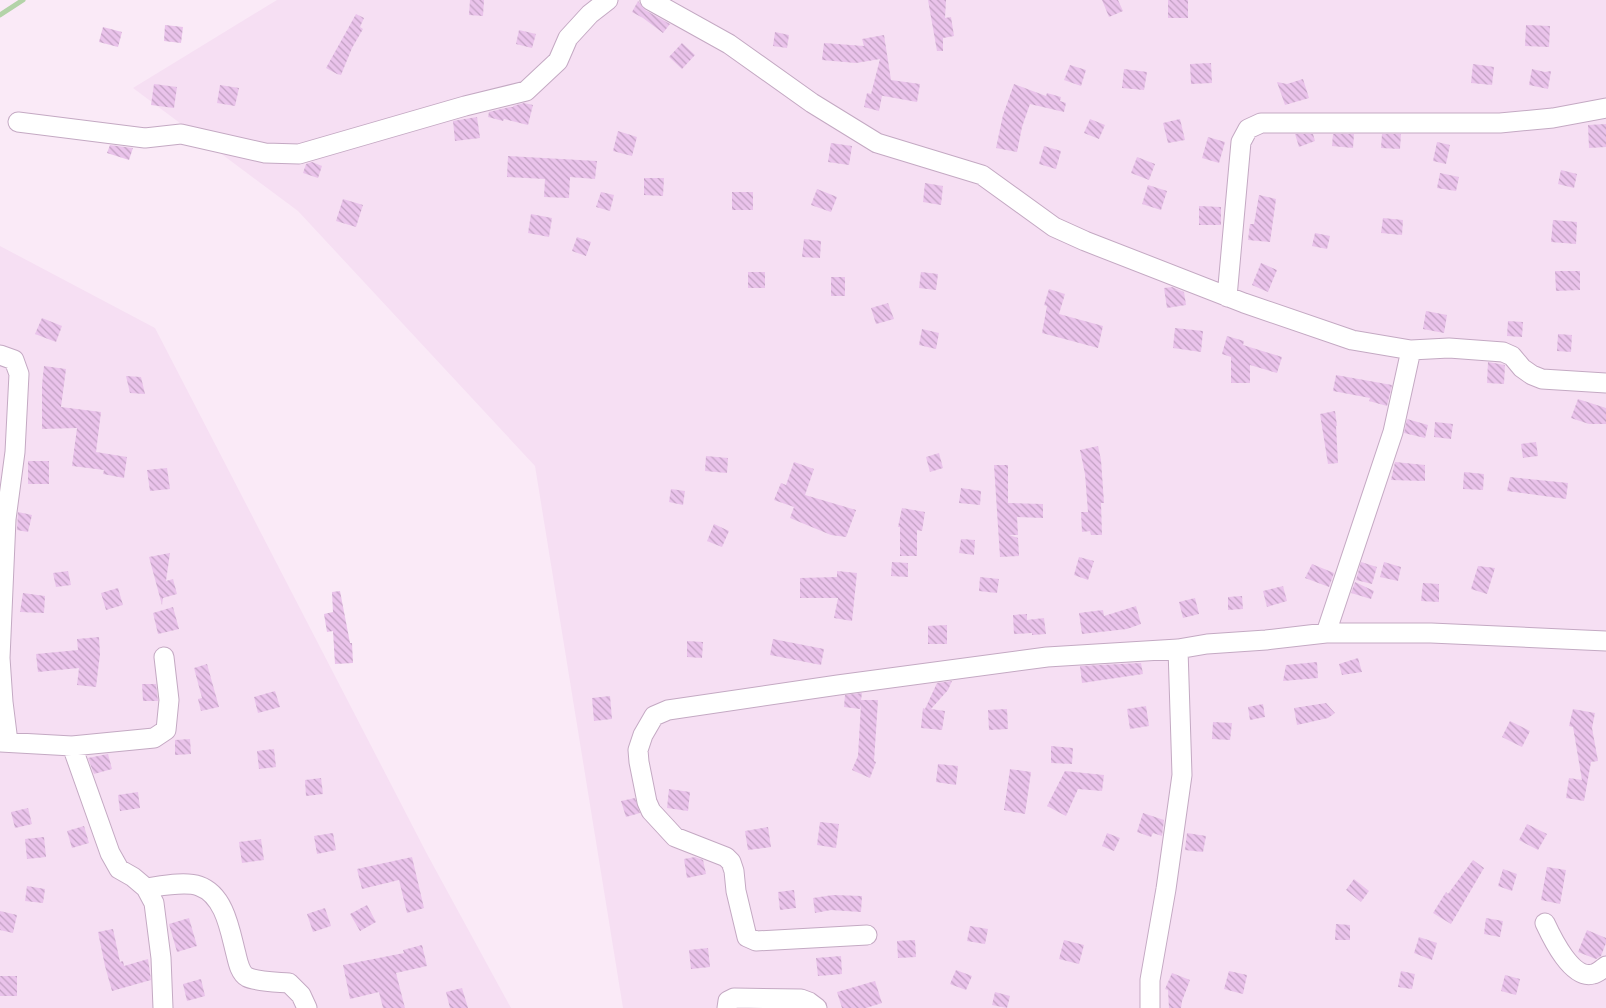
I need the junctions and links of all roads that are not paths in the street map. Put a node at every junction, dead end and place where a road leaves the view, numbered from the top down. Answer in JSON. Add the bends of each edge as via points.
{"nodes":[{"id":1,"x":608,"y":0,"type":"edge"},
{"id":2,"x":650,"y":0,"type":"edge"},
{"id":3,"x":1606,"y":108,"type":"edge"},
{"id":4,"x":18,"y":122,"type":"dead end"},
{"id":5,"x":1226,"y":297,"type":"junction"},
{"id":6,"x":1411,"y":350,"type":"junction"},
{"id":7,"x":0,"y":355,"type":"edge"},
{"id":8,"x":1606,"y":383,"type":"edge"},
{"id":9,"x":1326,"y":633,"type":"junction"},
{"id":10,"x":1606,"y":641,"type":"edge"},
{"id":11,"x":1178,"y":649,"type":"junction"},
{"id":12,"x":164,"y":657,"type":"dead end"},
{"id":13,"x":4,"y":742,"type":"edge"},
{"id":14,"x":72,"y":746,"type":"junction"},
{"id":15,"x":146,"y":888,"type":"junction"},
{"id":16,"x":1545,"y":923,"type":"dead end"},
{"id":17,"x":867,"y":935,"type":"dead end"},
{"id":18,"x":1606,"y":966,"type":"edge"},
{"id":19,"x":163,"y":1008,"type":"edge"},
{"id":20,"x":307,"y":1008,"type":"edge"},
{"id":21,"x":726,"y":1008,"type":"edge"},
{"id":22,"x":817,"y":1008,"type":"edge"},
{"id":23,"x":1150,"y":1008,"type":"edge"}],
"edges":[{"from":1,"to":4,"type":"street","via":[[568,38],[558,60],[526,91],[298,154],[265,153],[181,134],[145,138]]},
{"from":2,"to":5,"type":"street","via":[[729,44],[812,103],[877,143],[982,175],[1054,227]]},
{"from":3,"to":5,"type":"street","via":[[1500,123],[1260,123],[1248,129],[1241,142]]},
{"from":5,"to":6,"type":"street","via":[[1352,340]]},
{"from":6,"to":8,"type":"street","via":[[1449,348],[1503,352],[1542,379]]},
{"from":6,"to":9,"type":"street","via":[[1393,432]]},
{"from":7,"to":13,"type":"street","via":[[14,360],[19,374],[15,452],[6,518],[0,658]]},
{"from":9,"to":10,"type":"street","via":[[1431,633]]},
{"from":9,"to":11,"type":"street"},
{"from":11,"to":17,"type":"street","via":[[1047,657],[678,708],[654,716],[638,750],[647,802],[675,837],[726,857],[731,862],[747,937],[756,942]]},
{"from":11,"to":23,"type":"street","via":[[1182,775],[1150,980]]},
{"from":12,"to":14,"type":"street","via":[[168,700],[166,730],[154,738]]},
{"from":13,"to":14,"type":"street"},
{"from":14,"to":15,"type":"street","via":[[110,853],[119,869]]},
{"from":15,"to":19,"type":"street","via":[[154,903]]},
{"from":15,"to":20,"type":"street","via":[[198,885],[211,893],[227,921],[240,969],[245,976],[289,982]]},
{"from":16,"to":18,"type":"street","via":[[1553,940],[1576,970],[1592,974]]},
{"from":21,"to":22,"type":"street","via":[[728,1001],[734,998],[801,999]]}]}
